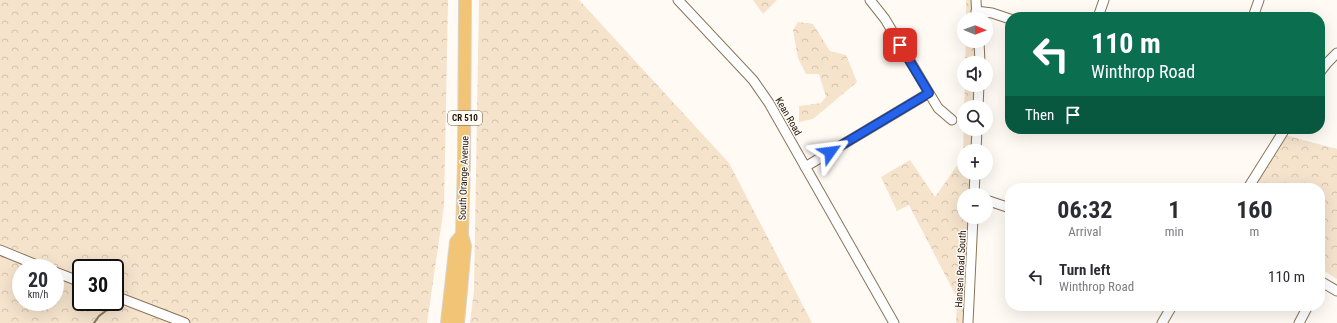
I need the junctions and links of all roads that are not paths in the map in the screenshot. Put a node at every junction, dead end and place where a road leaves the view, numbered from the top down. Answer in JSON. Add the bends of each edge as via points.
{"nodes":[{"id":1,"x":465,"y":0,"type":"edge"},
{"id":2,"x":678,"y":0,"type":"edge"},
{"id":3,"x":870,"y":0,"type":"edge"},
{"id":4,"x":976,"y":0,"type":"edge"},
{"id":5,"x":1104,"y":0,"type":"edge"},
{"id":6,"x":1259,"y":0,"type":"edge"},
{"id":7,"x":976,"y":12,"type":"edge"},
{"id":8,"x":1100,"y":12,"type":"edge"},
{"id":9,"x":1255,"y":12,"type":"edge"},
{"id":10,"x":993,"y":13,"type":"edge"},
{"id":11,"x":1005,"y":17,"type":"edge"},
{"id":12,"x":1337,"y":53,"type":"edge"},
{"id":13,"x":1325,"y":66,"type":"edge"},
{"id":14,"x":929,"y":93,"type":"junction"},
{"id":15,"x":952,"y":120,"type":"dead end"},
{"id":16,"x":1281,"y":134,"type":"edge"},
{"id":17,"x":805,"y":167,"type":"junction"},
{"id":18,"x":1251,"y":183,"type":"edge"},
{"id":19,"x":993,"y":202,"type":"edge"},
{"id":20,"x":1005,"y":206,"type":"edge"},
{"id":21,"x":973,"y":224,"type":"edge"},
{"id":22,"x":462,"y":235,"type":"junction"},
{"id":23,"x":0,"y":250,"type":"edge"},
{"id":24,"x":22,"y":259,"type":"edge"},
{"id":25,"x":1325,"y":284,"type":"edge"},
{"id":26,"x":1337,"y":290,"type":"edge"},
{"id":27,"x":124,"y":299,"type":"edge"},
{"id":28,"x":1169,"y":311,"type":"edge"},
{"id":29,"x":1305,"y":311,"type":"edge"},
{"id":30,"x":185,"y":323,"type":"edge"},
{"id":31,"x":447,"y":323,"type":"edge"},
{"id":32,"x":458,"y":323,"type":"edge"},
{"id":33,"x":894,"y":323,"type":"edge"},
{"id":34,"x":968,"y":323,"type":"edge"},
{"id":35,"x":1162,"y":323,"type":"edge"},
{"id":36,"x":1299,"y":323,"type":"edge"}],
"edges":[{"from":1,"to":22,"type":"main road","name":"South Orange Avenue","number":"CR 510"},
{"from":2,"to":17,"type":"street","name":"Kean Road","via":[[753,80]]},
{"from":3,"to":14,"type":"street","via":[[885,19]]},
{"from":4,"to":7,"type":"street"},
{"from":5,"to":8,"type":"street"},
{"from":6,"to":9,"type":"street"},
{"from":10,"to":11,"type":"street"},
{"from":12,"to":13,"type":"street"},
{"from":14,"to":15,"type":"street","via":[[938,108]]},
{"from":14,"to":17,"type":"street"},
{"from":16,"to":18,"type":"street"},
{"from":17,"to":33,"type":"street","name":"Kean Road"},
{"from":19,"to":20,"type":"street"},
{"from":21,"to":34,"type":"street","name":"Hansen Road South"},
{"from":22,"to":31,"type":"main road","name":"South Orange Avenue","number":"CR 510","via":[[456,242]]},
{"from":22,"to":32,"type":"main road","name":"South Orange Avenue","via":[[465,246]]},
{"from":23,"to":24,"type":"street"},
{"from":25,"to":26,"type":"street"},
{"from":27,"to":30,"type":"street"},
{"from":28,"to":35,"type":"street"},
{"from":29,"to":36,"type":"street"}]}
